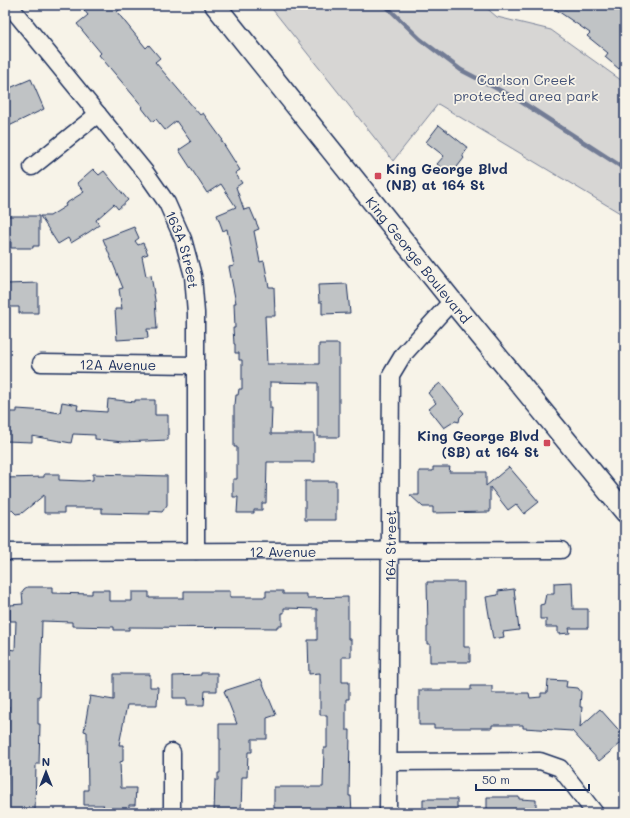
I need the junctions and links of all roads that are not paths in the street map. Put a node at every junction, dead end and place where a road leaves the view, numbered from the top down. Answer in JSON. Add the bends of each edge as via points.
{"nodes":[{"id":1,"x":9,"y":5,"type":"edge"},
{"id":2,"x":214,"y":5,"type":"edge"},
{"id":3,"x":98,"y":114,"type":"junction"},
{"id":4,"x":32,"y":167,"type":"dead end"},
{"id":5,"x":452,"y":301,"type":"junction"},
{"id":6,"x":41,"y":363,"type":"dead end"},
{"id":7,"x":196,"y":365,"type":"junction"},
{"id":8,"x":625,"y":512,"type":"edge"},
{"id":9,"x":560,"y":550,"type":"dead end"},
{"id":10,"x":196,"y":551,"type":"junction"},
{"id":11,"x":389,"y":551,"type":"junction"},
{"id":12,"x":5,"y":552,"type":"edge"},
{"id":13,"x":172,"y":752,"type":"dead end"},
{"id":14,"x":388,"y":762,"type":"junction"},
{"id":15,"x":172,"y":813,"type":"edge"},
{"id":16,"x":388,"y":813,"type":"edge"},
{"id":17,"x":595,"y":813,"type":"edge"}],
"edges":[{"from":1,"to":3,"type":"street","name":"163A Street"},
{"from":2,"to":5,"type":"main road","name":"King George Boulevard"},
{"from":3,"to":4,"type":"street"},
{"from":3,"to":7,"type":"street","name":"163A Street","via":[[163,197],[183,239],[193,276]]},
{"from":5,"to":8,"type":"main road","name":"King George Boulevard"},
{"from":5,"to":11,"type":"street","name":"164 Street","via":[[403,355],[391,375]]},
{"from":6,"to":7,"type":"street","name":"12A Avenue"},
{"from":7,"to":10,"type":"street","name":"163A Street"},
{"from":9,"to":11,"type":"street","name":"12 Avenue"},
{"from":10,"to":11,"type":"street","name":"12 Avenue"},
{"from":10,"to":12,"type":"street","name":"12 Avenue"},
{"from":11,"to":14,"type":"street","name":"164 Street"},
{"from":13,"to":15,"type":"street"},
{"from":14,"to":16,"type":"street","name":"164 Street"},
{"from":14,"to":17,"type":"street","via":[[540,761],[560,768]]}]}
